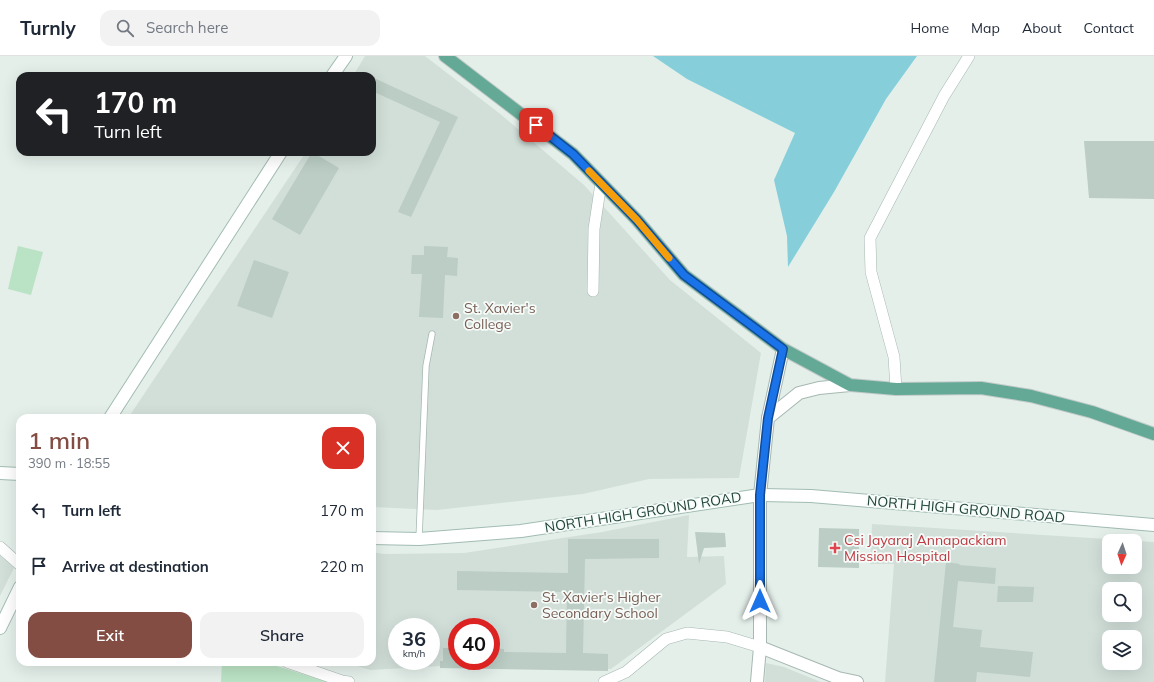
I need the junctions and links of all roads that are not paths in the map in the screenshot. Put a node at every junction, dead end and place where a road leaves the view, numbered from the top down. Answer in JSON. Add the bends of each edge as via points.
{"nodes":[{"id":1,"x":346,"y":56,"type":"edge"},
{"id":2,"x":445,"y":56,"type":"edge"},
{"id":3,"x":969,"y":56,"type":"edge"},
{"id":4,"x":335,"y":72,"type":"edge"},
{"id":5,"x":278,"y":156,"type":"edge"},
{"id":6,"x":601,"y":183,"type":"junction"},
{"id":7,"x":593,"y":291,"type":"dead end"},
{"id":8,"x":432,"y":334,"type":"dead end"},
{"id":9,"x":783,"y":349,"type":"junction"},
{"id":10,"x":850,"y":386,"type":"junction"},
{"id":11,"x":896,"y":389,"type":"junction"},
{"id":12,"x":113,"y":414,"type":"edge"},
{"id":13,"x":768,"y":418,"type":"junction"},
{"id":14,"x":1154,"y":434,"type":"edge"},
{"id":15,"x":0,"y":473,"type":"edge"},
{"id":16,"x":16,"y":474,"type":"edge"},
{"id":17,"x":760,"y":495,"type":"junction"},
{"id":18,"x":1154,"y":525,"type":"edge"},
{"id":19,"x":376,"y":538,"type":"edge"},
{"id":20,"x":419,"y":539,"type":"junction"},
{"id":21,"x":0,"y":547,"type":"edge"},
{"id":22,"x":16,"y":561,"type":"edge"},
{"id":23,"x":16,"y":595,"type":"edge"},
{"id":24,"x":0,"y":628,"type":"edge"},
{"id":25,"x":760,"y":647,"type":"junction"},
{"id":26,"x":299,"y":666,"type":"edge"},
{"id":27,"x":349,"y":682,"type":"edge"},
{"id":28,"x":604,"y":682,"type":"edge"},
{"id":29,"x":756,"y":682,"type":"edge"},
{"id":30,"x":857,"y":682,"type":"edge"}],
"edges":[{"from":1,"to":4,"type":"main road"},
{"from":2,"to":6,"type":"main road","via":[[573,154]]},
{"from":3,"to":11,"type":"street","via":[[944,96],[870,238],[871,272],[894,357]]},
{"from":5,"to":12,"type":"main road"},
{"from":6,"to":7,"type":"street","via":[[594,229]]},
{"from":6,"to":9,"type":"main road","via":[[684,275]]},
{"from":8,"to":20,"type":"lane","via":[[426,366]]},
{"from":9,"to":10,"type":"main road"},
{"from":9,"to":13,"type":"main road"},
{"from":10,"to":11,"type":"main road"},
{"from":10,"to":13,"type":"main road","via":[[818,388],[799,393]]},
{"from":11,"to":14,"type":"main road","via":[[981,388],[1031,396],[1092,412]]},
{"from":13,"to":17,"type":"main road"},
{"from":15,"to":16,"type":"main road"},
{"from":17,"to":18,"type":"main road","name":"NORTH HIGH GROUND ROAD","via":[[811,496]]},
{"from":17,"to":20,"type":"main road","name":"NORTH HIGH GROUND ROAD","via":[[521,531]]},
{"from":17,"to":25,"type":"main road"},
{"from":19,"to":20,"type":"main road","name":"NORTH HIGH GROUND ROAD"},
{"from":21,"to":22,"type":"street"},
{"from":23,"to":24,"type":"main road"},
{"from":25,"to":28,"type":"street","via":[[727,637],[687,632],[666,638],[626,672]]},
{"from":25,"to":29,"type":"main road"},
{"from":25,"to":30,"type":"main road","via":[[838,678]]},
{"from":26,"to":27,"type":"street"}]}
